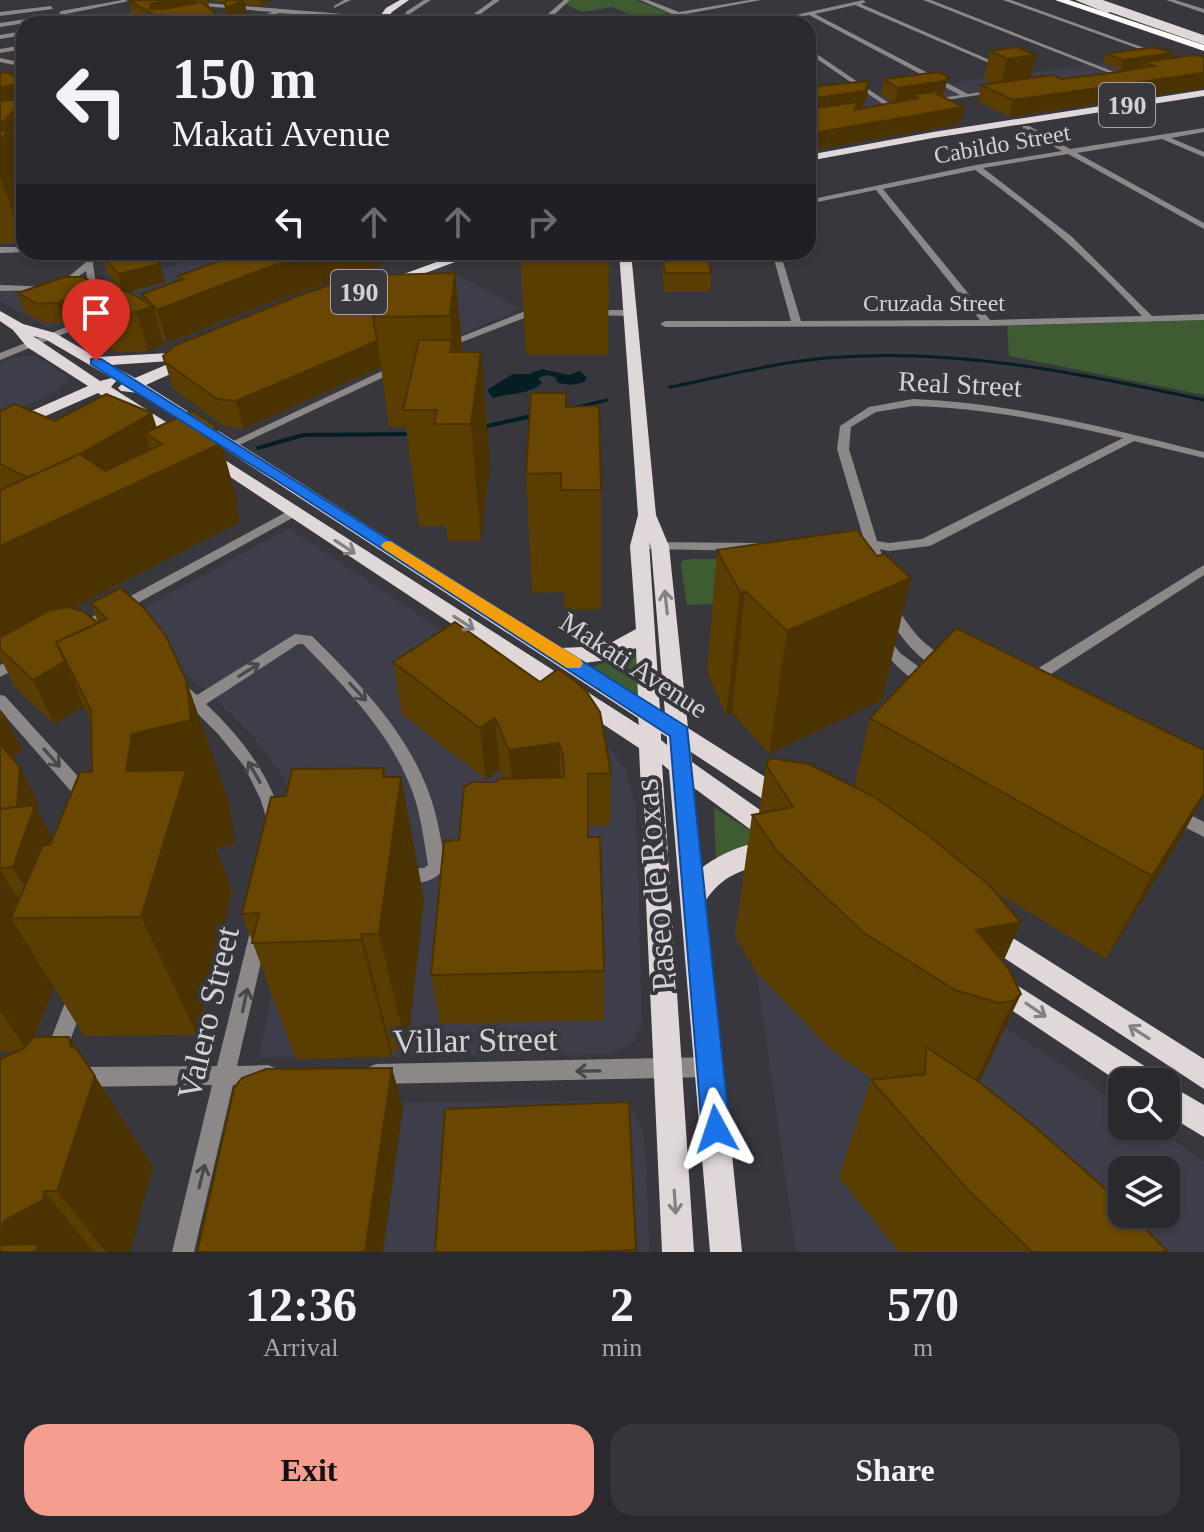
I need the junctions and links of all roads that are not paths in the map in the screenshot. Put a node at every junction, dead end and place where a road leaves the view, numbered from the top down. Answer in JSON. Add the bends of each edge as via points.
{"nodes":[{"id":1,"x":41,"y":0,"type":"edge"},
{"id":2,"x":131,"y":0,"type":"edge"},
{"id":3,"x":348,"y":0,"type":"edge"},
{"id":4,"x":405,"y":0,"type":"edge"},
{"id":5,"x":416,"y":0,"type":"edge"},
{"id":6,"x":428,"y":0,"type":"edge"},
{"id":7,"x":497,"y":0,"type":"edge"},
{"id":8,"x":567,"y":0,"type":"edge"},
{"id":9,"x":643,"y":0,"type":"edge"},
{"id":10,"x":719,"y":0,"type":"edge"},
{"id":11,"x":758,"y":0,"type":"edge"},
{"id":12,"x":870,"y":0,"type":"edge"},
{"id":13,"x":926,"y":0,"type":"edge"},
{"id":14,"x":1006,"y":0,"type":"edge"},
{"id":15,"x":1060,"y":0,"type":"edge"},
{"id":16,"x":1071,"y":0,"type":"edge"},
{"id":17,"x":1080,"y":0,"type":"edge"},
{"id":18,"x":1089,"y":0,"type":"edge"},
{"id":19,"x":1096,"y":0,"type":"edge"},
{"id":20,"x":1169,"y":0,"type":"edge"},
{"id":21,"x":12,"y":2,"type":"dead end"},
{"id":22,"x":183,"y":3,"type":"edge"},
{"id":23,"x":857,"y":4,"type":"junction"},
{"id":24,"x":322,"y":5,"type":"dead end"},
{"id":25,"x":731,"y":5,"type":"junction"},
{"id":26,"x":234,"y":7,"type":"junction"},
{"id":27,"x":336,"y":7,"type":"junction"},
{"id":28,"x":53,"y":8,"type":"junction"},
{"id":29,"x":357,"y":8,"type":"dead end"},
{"id":30,"x":281,"y":10,"type":"junction"},
{"id":31,"x":161,"y":11,"type":"edge"},
{"id":32,"x":399,"y":11,"type":"junction"},
{"id":33,"x":743,"y":11,"type":"dead end"},
{"id":34,"x":1204,"y":11,"type":"edge"},
{"id":35,"x":18,"y":12,"type":"junction"},
{"id":36,"x":63,"y":14,"type":"junction"},
{"id":37,"x":215,"y":14,"type":"edge"},
{"id":38,"x":678,"y":14,"type":"junction"},
{"id":39,"x":811,"y":14,"type":"junction"},
{"id":40,"x":1,"y":15,"type":"edge"},
{"id":41,"x":52,"y":16,"type":"edge"},
{"id":42,"x":66,"y":16,"type":"edge"},
{"id":43,"x":129,"y":16,"type":"edge"},
{"id":44,"x":265,"y":16,"type":"edge"},
{"id":45,"x":368,"y":16,"type":"edge"},
{"id":46,"x":384,"y":16,"type":"edge"},
{"id":47,"x":386,"y":16,"type":"edge"},
{"id":48,"x":386,"y":16,"type":"edge"},
{"id":49,"x":406,"y":16,"type":"edge"},
{"id":50,"x":475,"y":16,"type":"edge"},
{"id":51,"x":551,"y":16,"type":"edge"},
{"id":52,"x":667,"y":16,"type":"edge"},
{"id":53,"x":802,"y":16,"type":"edge"},
{"id":54,"x":815,"y":16,"type":"edge"},
{"id":55,"x":816,"y":17,"type":"edge"},
{"id":56,"x":1204,"y":42,"type":"edge"},
{"id":57,"x":816,"y":55,"type":"edge"},
{"id":58,"x":1173,"y":59,"type":"edge"},
{"id":59,"x":1015,"y":72,"type":"edge"},
{"id":60,"x":1100,"y":78,"type":"edge"},
{"id":61,"x":1008,"y":90,"type":"edge"},
{"id":62,"x":966,"y":96,"type":"junction"},
{"id":63,"x":1204,"y":98,"type":"edge"},
{"id":64,"x":919,"y":103,"type":"edge"},
{"id":65,"x":900,"y":106,"type":"edge"},
{"id":66,"x":891,"y":107,"type":"junction"},
{"id":67,"x":879,"y":109,"type":"edge"},
{"id":68,"x":1050,"y":121,"type":"junction"},
{"id":69,"x":1026,"y":128,"type":"junction"},
{"id":70,"x":1204,"y":130,"type":"edge"},
{"id":71,"x":1164,"y":136,"type":"junction"},
{"id":72,"x":1072,"y":152,"type":"junction"},
{"id":73,"x":1204,"y":155,"type":"edge"},
{"id":74,"x":816,"y":157,"type":"edge"},
{"id":75,"x":816,"y":165,"type":"edge"},
{"id":76,"x":976,"y":167,"type":"junction"},
{"id":77,"x":878,"y":187,"type":"junction"},
{"id":78,"x":816,"y":200,"type":"edge"},
{"id":79,"x":1204,"y":226,"type":"edge"},
{"id":80,"x":91,"y":260,"type":"edge"},
{"id":81,"x":215,"y":260,"type":"edge"},
{"id":82,"x":418,"y":260,"type":"edge"},
{"id":83,"x":453,"y":260,"type":"edge"},
{"id":84,"x":626,"y":260,"type":"edge"},
{"id":85,"x":778,"y":260,"type":"edge"},
{"id":86,"x":89,"y":264,"type":"junction"},
{"id":87,"x":239,"y":265,"type":"edge"},
{"id":88,"x":226,"y":269,"type":"junction"},
{"id":89,"x":215,"y":273,"type":"edge"},
{"id":90,"x":0,"y":288,"type":"edge"},
{"id":91,"x":60,"y":288,"type":"junction"},
{"id":92,"x":93,"y":290,"type":"junction"},
{"id":93,"x":319,"y":295,"type":"edge"},
{"id":94,"x":305,"y":312,"type":"edge"},
{"id":95,"x":585,"y":313,"type":"dead end"},
{"id":96,"x":631,"y":313,"type":"junction"},
{"id":97,"x":553,"y":314,"type":"dead end"},
{"id":98,"x":0,"y":315,"type":"edge"},
{"id":99,"x":1204,"y":317,"type":"edge"},
{"id":100,"x":1150,"y":319,"type":"junction"},
{"id":101,"x":987,"y":323,"type":"junction"},
{"id":102,"x":665,"y":324,"type":"dead end"},
{"id":103,"x":797,"y":324,"type":"junction"},
{"id":104,"x":18,"y":327,"type":"junction"},
{"id":105,"x":50,"y":336,"type":"junction"},
{"id":106,"x":32,"y":344,"type":"junction"},
{"id":107,"x":200,"y":350,"type":"edge"},
{"id":108,"x":430,"y":352,"type":"edge"},
{"id":109,"x":0,"y":357,"type":"edge"},
{"id":110,"x":414,"y":360,"type":"edge"},
{"id":111,"x":96,"y":361,"type":"junction"},
{"id":112,"x":175,"y":361,"type":"junction"},
{"id":113,"x":78,"y":370,"type":"junction"},
{"id":114,"x":128,"y":380,"type":"junction"},
{"id":115,"x":108,"y":389,"type":"junction"},
{"id":116,"x":163,"y":403,"type":"junction"},
{"id":117,"x":107,"y":410,"type":"edge"},
{"id":118,"x":67,"y":411,"type":"junction"},
{"id":119,"x":144,"y":413,"type":"junction"},
{"id":120,"x":0,"y":431,"type":"edge"},
{"id":121,"x":1130,"y":439,"type":"junction"},
{"id":122,"x":0,"y":448,"type":"edge"},
{"id":123,"x":244,"y":453,"type":"junction"},
{"id":124,"x":1204,"y":455,"type":"edge"},
{"id":125,"x":292,"y":513,"type":"junction"},
{"id":126,"x":851,"y":544,"type":"edge"},
{"id":127,"x":649,"y":546,"type":"junction"},
{"id":128,"x":770,"y":547,"type":"edge"},
{"id":129,"x":875,"y":549,"type":"junction"},
{"id":130,"x":1204,"y":569,"type":"edge"},
{"id":131,"x":884,"y":583,"type":"edge"},
{"id":132,"x":889,"y":599,"type":"edge"},
{"id":133,"x":95,"y":621,"type":"junction"},
{"id":134,"x":877,"y":628,"type":"edge"},
{"id":135,"x":107,"y":631,"type":"edge"},
{"id":136,"x":646,"y":631,"type":"junction"},
{"id":137,"x":70,"y":634,"type":"edge"},
{"id":138,"x":34,"y":654,"type":"edge"},
{"id":139,"x":559,"y":654,"type":"junction"},
{"id":140,"x":0,"y":672,"type":"edge"},
{"id":141,"x":958,"y":672,"type":"edge"},
{"id":142,"x":172,"y":682,"type":"edge"},
{"id":143,"x":1019,"y":688,"type":"edge"},
{"id":144,"x":945,"y":691,"type":"edge"},
{"id":145,"x":0,"y":700,"type":"edge"},
{"id":146,"x":196,"y":703,"type":"junction"},
{"id":147,"x":648,"y":712,"type":"junction"},
{"id":148,"x":680,"y":733,"type":"junction"},
{"id":149,"x":649,"y":743,"type":"junction"},
{"id":150,"x":682,"y":765,"type":"junction"},
{"id":151,"x":1163,"y":808,"type":"edge"},
{"id":152,"x":93,"y":810,"type":"edge"},
{"id":153,"x":804,"y":814,"type":"edge"},
{"id":154,"x":1204,"y":830,"type":"edge"},
{"id":155,"x":278,"y":838,"type":"edge"},
{"id":156,"x":388,"y":875,"type":"edge"},
{"id":157,"x":694,"y":896,"type":"junction"},
{"id":158,"x":965,"y":919,"type":"edge"},
{"id":159,"x":261,"y":923,"type":"edge"},
{"id":160,"x":976,"y":970,"type":"edge"},
{"id":161,"x":86,"y":971,"type":"edge"},
{"id":162,"x":711,"y":1067,"type":"junction"},
{"id":163,"x":1123,"y":1068,"type":"edge"},
{"id":164,"x":666,"y":1069,"type":"junction"},
{"id":165,"x":356,"y":1074,"type":"edge"},
{"id":166,"x":296,"y":1075,"type":"edge"},
{"id":167,"x":1204,"y":1075,"type":"edge"},
{"id":168,"x":227,"y":1076,"type":"junction"},
{"id":169,"x":1180,"y":1106,"type":"edge"},
{"id":170,"x":1204,"y":1122,"type":"edge"},
{"id":171,"x":183,"y":1252,"type":"edge"},
{"id":172,"x":678,"y":1252,"type":"edge"},
{"id":173,"x":726,"y":1252,"type":"edge"}],
"edges":[{"from":1,"to":28,"type":"street"},
{"from":2,"to":36,"type":"street"},
{"from":3,"to":27,"type":"street"},
{"from":4,"to":46,"type":"main road"},
{"from":5,"to":32,"type":"main road"},
{"from":6,"to":49,"type":"street"},
{"from":7,"to":50,"type":"street"},
{"from":8,"to":51,"type":"street"},
{"from":9,"to":38,"type":"street"},
{"from":10,"to":25,"type":"street"},
{"from":11,"to":25,"type":"street"},
{"from":12,"to":23,"type":"street"},
{"from":13,"to":60,"type":"street","via":[[1121,75]]},
{"from":14,"to":58,"type":"street"},
{"from":15,"to":56,"type":"highway"},
{"from":16,"to":56,"type":"highway"},
{"from":17,"to":56,"type":"highway"},
{"from":18,"to":56,"type":"main road","bridge":true},
{"from":19,"to":56,"type":"highway"},
{"from":20,"to":34,"type":"street"},
{"from":21,"to":35,"type":"street"},
{"from":22,"to":26,"type":"street"},
{"from":23,"to":39,"type":"street"},
{"from":23,"to":59,"type":"street"},
{"from":24,"to":27,"type":"street"},
{"from":25,"to":33,"type":"street"},
{"from":25,"to":38,"type":"street"},
{"from":26,"to":30,"type":"street"},
{"from":26,"to":37,"type":"street"},
{"from":27,"to":29,"type":"street"},
{"from":28,"to":35,"type":"street"},
{"from":28,"to":36,"type":"street"},
{"from":30,"to":44,"type":"street"},
{"from":30,"to":45,"type":"street"},
{"from":31,"to":43,"type":"street"},
{"from":32,"to":47,"type":"main road"},
{"from":32,"to":48,"type":"street"},
{"from":35,"to":40,"type":"street"},
{"from":36,"to":41,"type":"street"},
{"from":36,"to":42,"type":"street"},
{"from":38,"to":52,"type":"street"},
{"from":39,"to":53,"type":"street"},
{"from":39,"to":54,"type":"street"},
{"from":55,"to":62,"type":"street"},
{"from":57,"to":66,"type":"street"},
{"from":61,"to":62,"type":"street"},
{"from":62,"to":64,"type":"street"},
{"from":63,"to":68,"type":"main road"},
{"from":63,"to":68,"type":"main road","number":"190","via":[[1084,123]]},
{"from":65,"to":66,"type":"street"},
{"from":66,"to":67,"type":"street"},
{"from":68,"to":69,"type":"main road","number":"190"},
{"from":68,"to":74,"type":"main road","number":"190"},
{"from":69,"to":72,"type":"street"},
{"from":69,"to":75,"type":"main road","number":"190"},
{"from":70,"to":71,"type":"street","name":"Cabildo Street"},
{"from":71,"to":72,"type":"street","name":"Cabildo Street"},
{"from":71,"to":73,"type":"street"},
{"from":72,"to":76,"type":"street","name":"Cabildo Street"},
{"from":72,"to":79,"type":"street"},
{"from":76,"to":77,"type":"street","name":"Cabildo Street"},
{"from":76,"to":100,"type":"street","via":[[1082,248]]},
{"from":77,"to":78,"type":"street","name":"Cabildo Street"},
{"from":77,"to":101,"type":"street"},
{"from":80,"to":86,"type":"street"},
{"from":81,"to":88,"type":"street"},
{"from":82,"to":93,"type":"main road","number":"190"},
{"from":83,"to":94,"type":"main road","number":"190"},
{"from":84,"to":96,"type":"main road","name":"Paseo de Roxas"},
{"from":85,"to":103,"type":"street"},
{"from":86,"to":91,"type":"street"},
{"from":86,"to":92,"type":"street"},
{"from":87,"to":88,"type":"street"},
{"from":88,"to":89,"type":"street"},
{"from":90,"to":91,"type":"street"},
{"from":91,"to":92,"type":"street"},
{"from":92,"to":105,"type":"street","via":[[113,306]]},
{"from":95,"to":96,"type":"street"},
{"from":96,"to":127,"type":"main road","name":"Paseo de Roxas"},
{"from":97,"to":108,"type":"street","via":[[526,314]]},
{"from":98,"to":104,"type":"main road","name":"Makati Avenue"},
{"from":99,"to":100,"type":"street","name":"Cruzada Street"},
{"from":100,"to":101,"type":"street","name":"Cruzada Street"},
{"from":101,"to":103,"type":"street","name":"Cruzada Street"},
{"from":102,"to":103,"type":"street","name":"Cruzada Street"},
{"from":104,"to":105,"type":"main road","name":"Makati Avenue"},
{"from":104,"to":106,"type":"main road","name":"Makati Avenue"},
{"from":105,"to":106,"type":"street"},
{"from":105,"to":111,"type":"main road","name":"Makati Avenue"},
{"from":106,"to":109,"type":"street"},
{"from":106,"to":113,"type":"main road","name":"Makati Avenue"},
{"from":107,"to":112,"type":"main road"},
{"from":110,"to":123,"type":"street"},
{"from":111,"to":112,"type":"main road"},
{"from":111,"to":114,"type":"main road","name":"Makati Avenue"},
{"from":112,"to":114,"type":"main road"},
{"from":112,"to":116,"type":"main road"},
{"from":113,"to":115,"type":"main road","name":"Makati Avenue"},
{"from":113,"to":118,"type":"main road"},
{"from":114,"to":115,"type":"main road"},
{"from":114,"to":116,"type":"main road","name":"Makati Avenue"},
{"from":115,"to":118,"type":"main road"},
{"from":115,"to":119,"type":"main road","name":"Makati Avenue"},
{"from":116,"to":123,"type":"main road","name":"Makati Avenue"},
{"from":117,"to":119,"type":"main road"},
{"from":118,"to":120,"type":"main road"},
{"from":118,"to":122,"type":"main road"},
{"from":119,"to":125,"type":"main road","name":"Makati Avenue"},
{"from":121,"to":124,"type":"street","name":"Real Street"},
{"from":121,"to":129,"type":"street","via":[[925,543]]},
{"from":121,"to":129,"type":"street","name":"Real Street","via":[[1008,409],[908,402],[865,411],[846,426],[843,449]]},
{"from":123,"to":139,"type":"main road","name":"Makati Avenue"},
{"from":125,"to":133,"type":"street"},
{"from":125,"to":149,"type":"main road","name":"Makati Avenue","one_way":true},
{"from":126,"to":129,"type":"street"},
{"from":127,"to":128,"type":"street"},
{"from":127,"to":136,"type":"main road","name":"Paseo de Roxas"},
{"from":148,"to":127,"type":"main road","name":"Paseo de Roxas","one_way":true},
{"from":129,"to":131,"type":"street","name":"Real Street"},
{"from":130,"to":143,"type":"street"},
{"from":132,"to":141,"type":"street","via":[[906,636],[922,652]]},
{"from":133,"to":135,"type":"street"},
{"from":133,"to":137,"type":"street"},
{"from":134,"to":144,"type":"street","via":[[895,657]]},
{"from":136,"to":139,"type":"main road","via":[[608,653]]},
{"from":136,"to":147,"type":"main road","name":"Paseo de Roxas"},
{"from":138,"to":140,"type":"street"},
{"from":139,"to":147,"type":"main road","name":"Makati Avenue"},
{"from":142,"to":146,"type":"street"},
{"from":145,"to":152,"type":"street","one_way":true},
{"from":155,"to":146,"type":"street","one_way":true,"via":[[270,802],[252,766]]},
{"from":146,"to":156,"type":"street","one_way":true,"via":[[295,639],[307,639],[368,703],[404,756],[421,793],[437,866],[425,875]]},
{"from":147,"to":148,"type":"main road","name":"Makati Avenue"},
{"from":147,"to":149,"type":"main road","name":"Paseo de Roxas"},
{"from":148,"to":150,"type":"main road","name":"Paseo de Roxas"},
{"from":148,"to":153,"type":"main road","name":"Makati Avenue"},
{"from":149,"to":150,"type":"main road","name":"Makati Avenue"},
{"from":149,"to":164,"type":"main road","name":"Paseo de Roxas"},
{"from":150,"to":157,"type":"main road","name":"Paseo de Roxas"},
{"from":150,"to":157,"type":"main road","name":"Makati Avenue","via":[[796,853],[743,856],[714,871]]},
{"from":151,"to":154,"type":"street"},
{"from":157,"to":162,"type":"main road","name":"Paseo de Roxas"},
{"from":167,"to":158,"type":"main road","one_way":true},
{"from":168,"to":159,"type":"street","name":"Valero Street","one_way":true},
{"from":160,"to":163,"type":"main road","one_way":true},
{"from":161,"to":168,"type":"street","via":[[53,1071]]},
{"from":162,"to":164,"type":"street","name":"Villar Street"},
{"from":162,"to":173,"type":"main road","name":"Paseo de Roxas"},
{"from":164,"to":165,"type":"street","name":"Villar Street","one_way":true},
{"from":164,"to":172,"type":"main road","name":"Paseo de Roxas","one_way":true},
{"from":166,"to":168,"type":"street"},
{"from":171,"to":168,"type":"street","name":"Valero Street","one_way":true},
{"from":169,"to":170,"type":"main road"}]}
